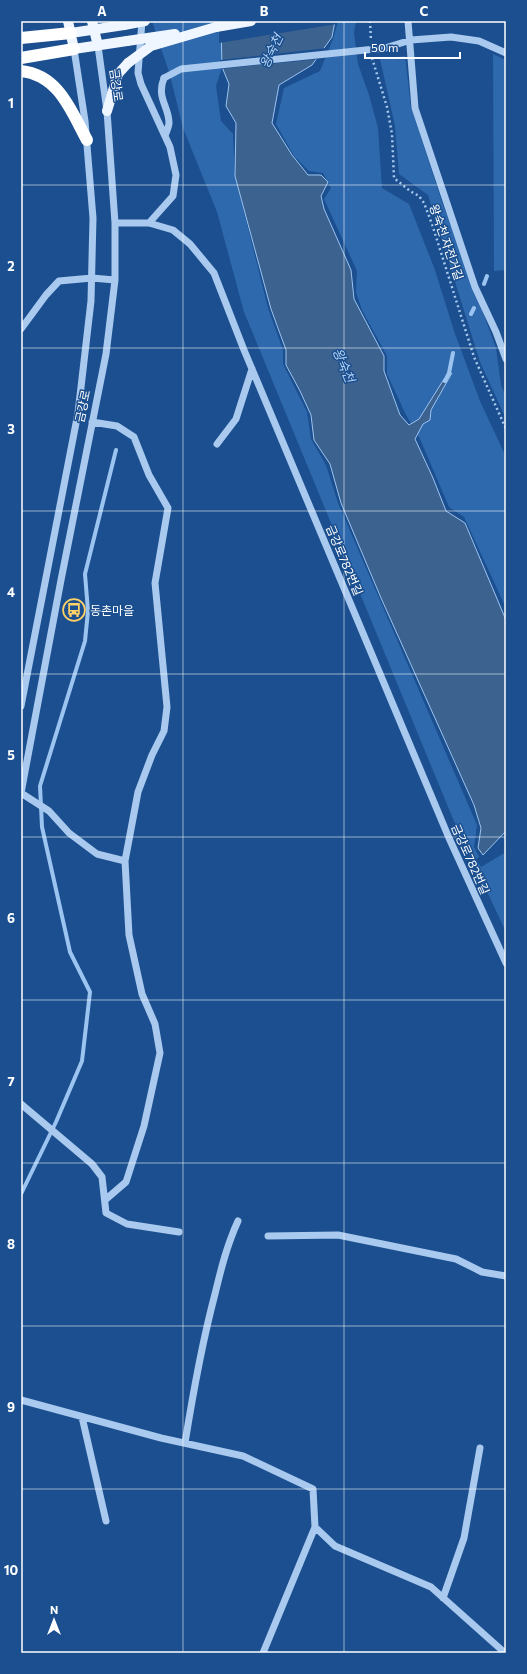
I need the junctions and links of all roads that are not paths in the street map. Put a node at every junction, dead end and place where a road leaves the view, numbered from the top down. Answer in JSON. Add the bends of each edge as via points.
{"nodes":[{"id":1,"x":68,"y":21,"type":"edge"},
{"id":2,"x":142,"y":21,"type":"edge"},
{"id":3,"x":145,"y":21,"type":"edge"},
{"id":4,"x":251,"y":21,"type":"edge"},
{"id":5,"x":408,"y":21,"type":"edge"},
{"id":6,"x":93,"y":25,"type":"edge"},
{"id":7,"x":216,"y":27,"type":"junction"},
{"id":8,"x":71,"y":33,"type":"junction"},
{"id":9,"x":21,"y":38,"type":"edge"},
{"id":10,"x":411,"y":40,"type":"junction"},
{"id":11,"x":98,"y":46,"type":"junction"},
{"id":12,"x":74,"y":49,"type":"junction"},
{"id":13,"x":506,"y":53,"type":"edge"},
{"id":14,"x":21,"y":58,"type":"edge"},
{"id":15,"x":21,"y":71,"type":"edge"},
{"id":16,"x":107,"y":110,"type":"junction"},
{"id":17,"x":165,"y":136,"type":"junction"},
{"id":18,"x":87,"y":140,"type":"junction"},
{"id":19,"x":115,"y":223,"type":"junction"},
{"id":20,"x":149,"y":223,"type":"junction"},
{"id":21,"x":92,"y":278,"type":"junction"},
{"id":22,"x":115,"y":280,"type":"junction"},
{"id":23,"x":21,"y":329,"type":"edge"},
{"id":24,"x":506,"y":359,"type":"edge"},
{"id":25,"x":252,"y":369,"type":"junction"},
{"id":26,"x":92,"y":422,"type":"junction"},
{"id":27,"x":217,"y":444,"type":"dead end"},
{"id":28,"x":21,"y":706,"type":"edge"},
{"id":29,"x":24,"y":766,"type":"edge"},
{"id":30,"x":21,"y":793,"type":"edge"},
{"id":31,"x":125,"y":861,"type":"junction"},
{"id":32,"x":506,"y":963,"type":"edge"},
{"id":33,"x":21,"y":1104,"type":"edge"},
{"id":34,"x":105,"y":1200,"type":"junction"},
{"id":35,"x":238,"y":1222,"type":"dead end"},
{"id":36,"x":180,"y":1232,"type":"dead end"},
{"id":37,"x":268,"y":1236,"type":"dead end"},
{"id":38,"x":506,"y":1276,"type":"edge"},
{"id":39,"x":21,"y":1400,"type":"edge"},
{"id":40,"x":82,"y":1417,"type":"junction"},
{"id":41,"x":185,"y":1444,"type":"junction"},
{"id":42,"x":480,"y":1448,"type":"dead end"},
{"id":43,"x":106,"y":1521,"type":"dead end"},
{"id":44,"x":315,"y":1527,"type":"junction"},
{"id":45,"x":444,"y":1598,"type":"junction"},
{"id":46,"x":262,"y":1653,"type":"edge"},
{"id":47,"x":505,"y":1653,"type":"edge"}],
"edges":[{"from":1,"to":8,"type":"main road","name":"금강로"},
{"from":2,"to":17,"type":"street","via":[[138,73]]},
{"from":3,"to":6,"type":"main road","bridge":true,"via":[[124,25]]},
{"from":4,"to":7,"type":"main road"},
{"from":5,"to":10,"type":"street"},
{"from":6,"to":8,"type":"main road"},
{"from":6,"to":11,"type":"main road","name":"금강로"},
{"from":7,"to":11,"type":"main road","bridge":true},
{"from":7,"to":16,"type":"main road","bridge":true,"via":[[151,46],[128,63],[118,74]]},
{"from":8,"to":9,"type":"highway"},
{"from":8,"to":12,"type":"main road","name":"금강로"},
{"from":10,"to":13,"type":"street","via":[[450,37],[479,41]]},
{"from":10,"to":17,"type":"street","bridge":true,"via":[[385,48],[181,68],[164,78],[161,87],[170,124]]},
{"from":10,"to":24,"type":"street","via":[[415,108],[475,286]]},
{"from":11,"to":12,"type":"main road"},
{"from":11,"to":16,"type":"street","name":"금강로"},
{"from":12,"to":14,"type":"highway"},
{"from":12,"to":18,"type":"street","name":"금강로"},
{"from":15,"to":18,"type":"highway","via":[[52,83],[65,98]]},
{"from":16,"to":19,"type":"street","name":"금강로"},
{"from":17,"to":20,"type":"street","via":[[176,175],[173,196]]},
{"from":18,"to":21,"type":"street","name":"금강로","via":[[93,218]]},
{"from":19,"to":20,"type":"street","name":"금강로782번길"},
{"from":19,"to":22,"type":"street","name":"금강로"},
{"from":20,"to":25,"type":"street","name":"금강로782번길","via":[[173,230],[190,244],[214,273]]},
{"from":21,"to":22,"type":"street"},
{"from":21,"to":23,"type":"street","via":[[59,281]]},
{"from":21,"to":28,"type":"street","name":"금강로","via":[[78,412]]},
{"from":22,"to":26,"type":"street","name":"금강로","via":[[106,354]]},
{"from":25,"to":27,"type":"street","via":[[236,419]]},
{"from":25,"to":32,"type":"street","name":"금강로782번길","via":[[449,838]]},
{"from":26,"to":29,"type":"street","name":"금강로"},
{"from":26,"to":31,"type":"street","via":[[117,426],[134,437],[149,475],[168,508],[155,583],[167,707],[164,731],[138,792]]},
{"from":29,"to":30,"type":"street","name":"금강로"},
{"from":30,"to":31,"type":"street","via":[[49,811],[69,832],[97,854]]},
{"from":31,"to":34,"type":"street","via":[[129,935],[142,994],[155,1024],[160,1053],[144,1126],[126,1182]]},
{"from":33,"to":34,"type":"street","via":[[92,1164],[102,1176]]},
{"from":34,"to":36,"type":"street","via":[[106,1213],[127,1224]]},
{"from":35,"to":41,"type":"street","via":[[228,1243],[208,1321]]},
{"from":37,"to":38,"type":"street","via":[[338,1235],[456,1259],[482,1272]]},
{"from":39,"to":40,"type":"street"},
{"from":40,"to":41,"type":"street"},
{"from":40,"to":43,"type":"street"},
{"from":41,"to":44,"type":"street","via":[[243,1456],[313,1489]]},
{"from":42,"to":45,"type":"street","via":[[464,1538]]},
{"from":44,"to":45,"type":"street","via":[[335,1546],[430,1587]]},
{"from":44,"to":46,"type":"street"},
{"from":45,"to":47,"type":"street"}]}
